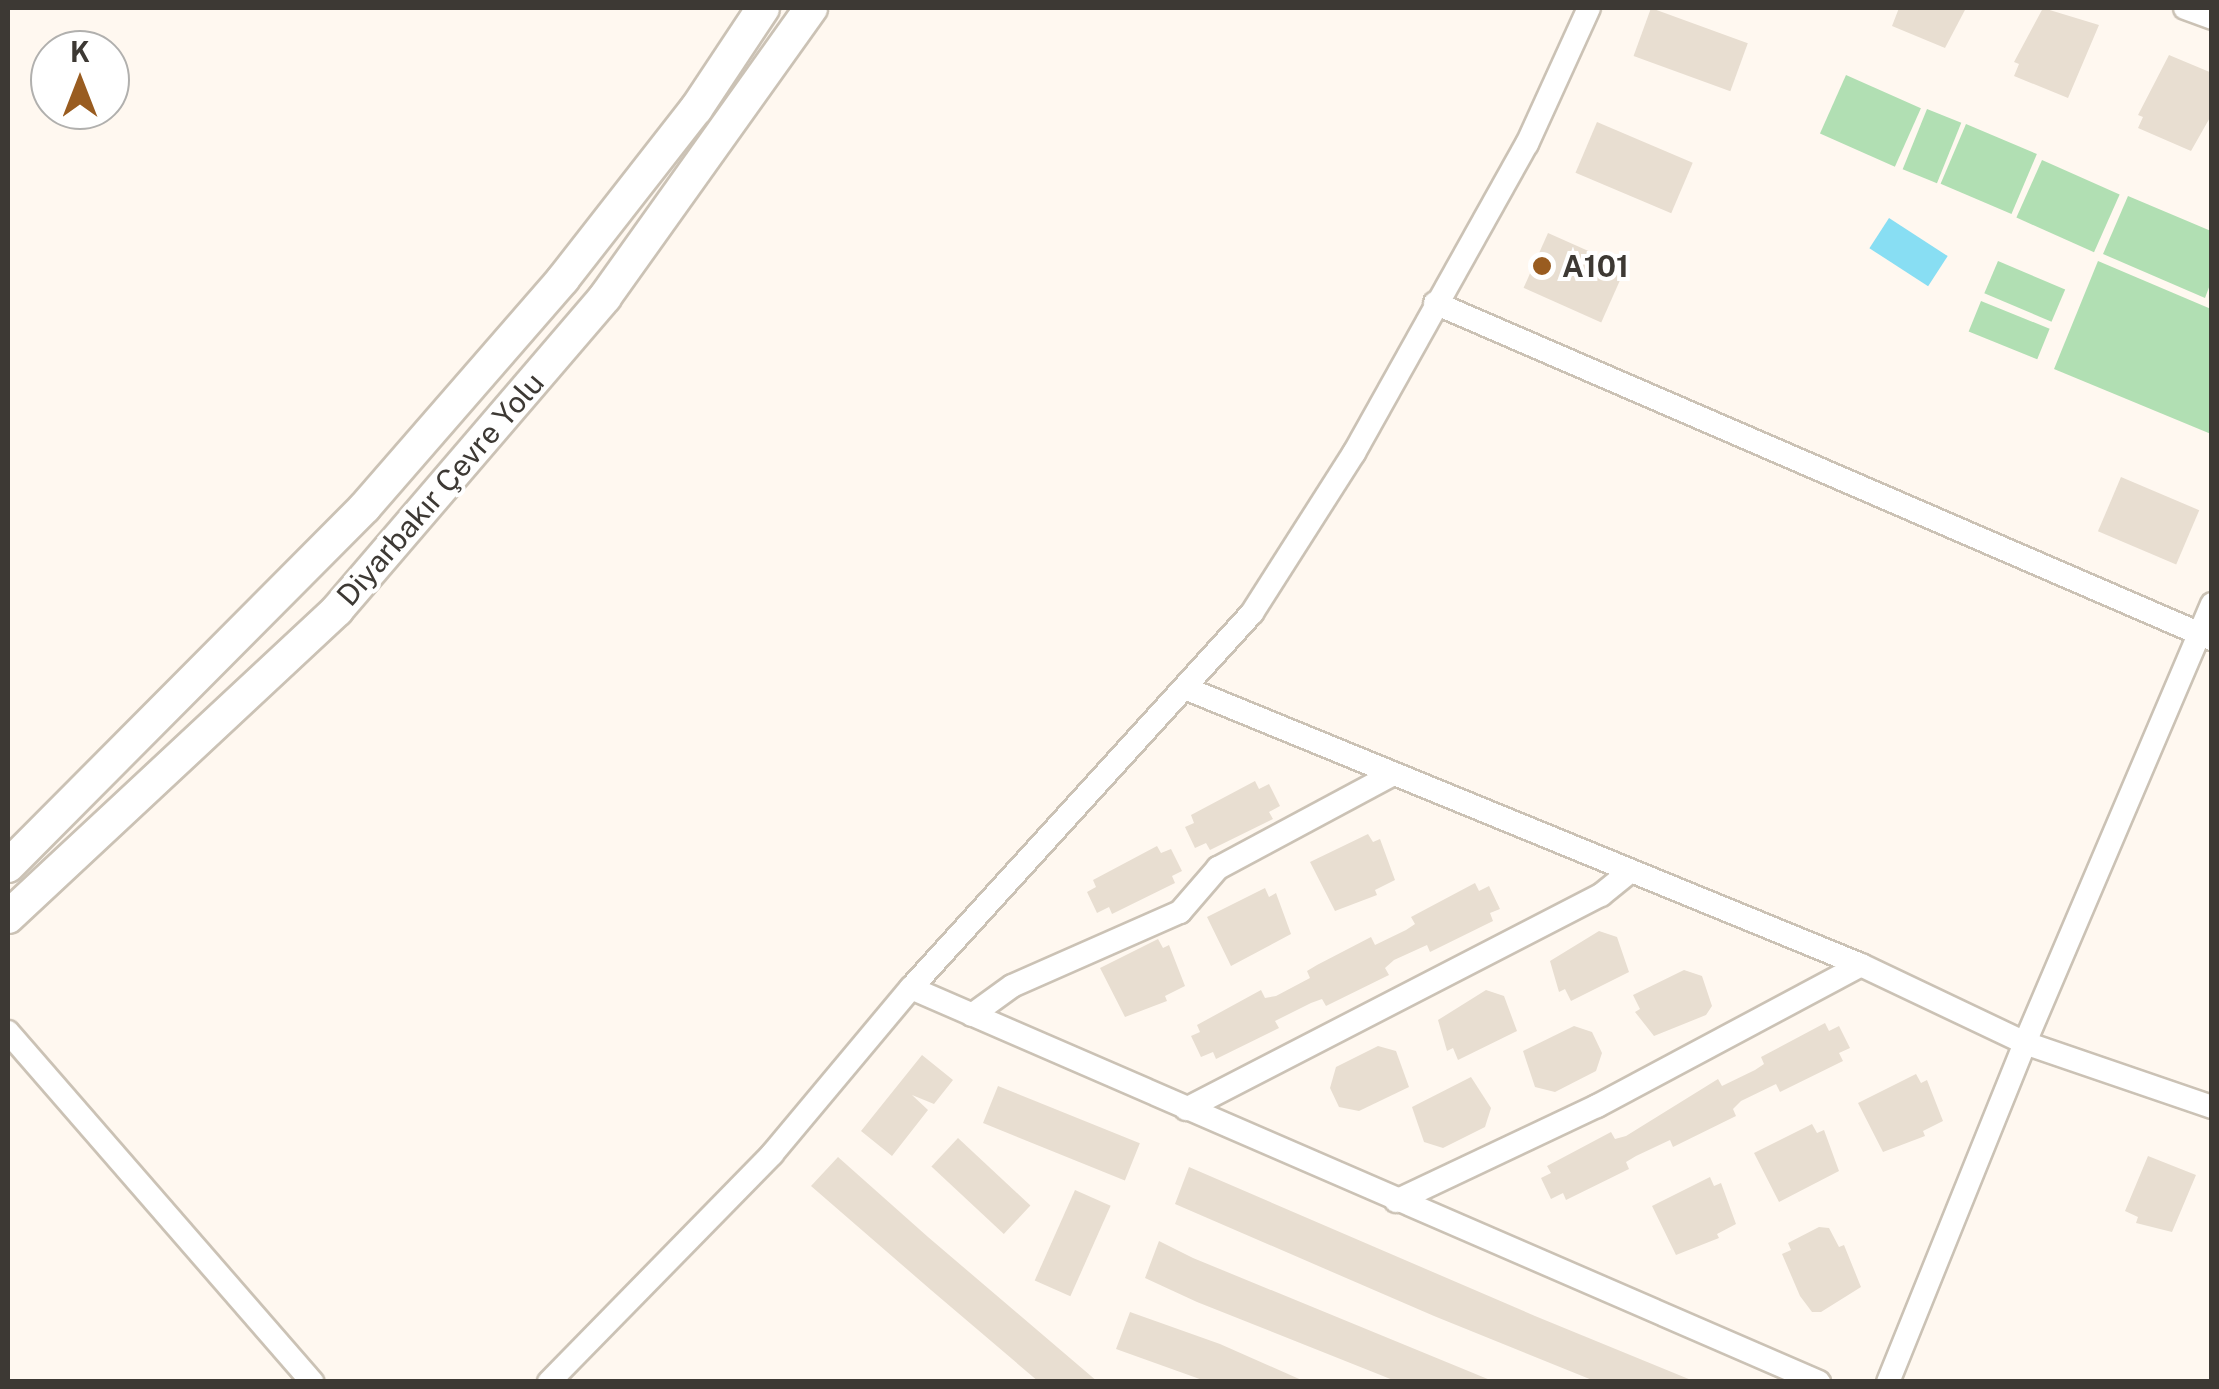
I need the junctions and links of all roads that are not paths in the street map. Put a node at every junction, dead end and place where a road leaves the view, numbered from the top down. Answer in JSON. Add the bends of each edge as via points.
{"nodes":[{"id":1,"x":763,"y":8,"type":"edge"},
{"id":2,"x":811,"y":8,"type":"edge"},
{"id":3,"x":1589,"y":8,"type":"edge"},
{"id":4,"x":2185,"y":8,"type":"edge"},
{"id":5,"x":2212,"y":18,"type":"edge"},
{"id":6,"x":1435,"y":303,"type":"junction"},
{"id":7,"x":2212,"y":604,"type":"edge"},
{"id":8,"x":2205,"y":636,"type":"edge"},
{"id":9,"x":1184,"y":688,"type":"junction"},
{"id":10,"x":1393,"y":774,"type":"junction"},
{"id":11,"x":8,"y":866,"type":"edge"},
{"id":12,"x":1631,"y":871,"type":"junction"},
{"id":13,"x":8,"y":918,"type":"edge"},
{"id":14,"x":1860,"y":965,"type":"junction"},
{"id":15,"x":911,"y":988,"type":"junction"},
{"id":16,"x":972,"y":1015,"type":"junction"},
{"id":17,"x":8,"y":1032,"type":"edge"},
{"id":18,"x":2025,"y":1043,"type":"junction"},
{"id":19,"x":2212,"y":1107,"type":"edge"},
{"id":20,"x":1186,"y":1109,"type":"junction"},
{"id":21,"x":1396,"y":1201,"type":"junction"},
{"id":22,"x":312,"y":1382,"type":"edge"},
{"id":23,"x":549,"y":1382,"type":"edge"},
{"id":24,"x":1819,"y":1382,"type":"edge"},
{"id":25,"x":1888,"y":1382,"type":"edge"}],
"edges":[{"from":1,"to":11,"type":"highway","name":"Diyarbakır Çevre Yolu","via":[[696,110],[563,279],[366,506]]},
{"from":2,"to":13,"type":"highway","name":"Diyarbakır Çevre Yolu","via":[[605,297],[336,610]]},
{"from":3,"to":6,"type":"street","via":[[1526,144]]},
{"from":4,"to":5,"type":"street"},
{"from":6,"to":8,"type":"street"},
{"from":6,"to":9,"type":"street","via":[[1354,454],[1252,612]]},
{"from":7,"to":8,"type":"street"},
{"from":8,"to":18,"type":"street"},
{"from":9,"to":10,"type":"street"},
{"from":9,"to":15,"type":"street"},
{"from":10,"to":12,"type":"street"},
{"from":10,"to":16,"type":"street","via":[[1218,868],[1180,912],[1012,986]]},
{"from":12,"to":14,"type":"street"},
{"from":12,"to":20,"type":"street","via":[[1601,895]]},
{"from":14,"to":18,"type":"street"},
{"from":14,"to":21,"type":"street","via":[[1598,1106]]},
{"from":15,"to":16,"type":"street"},
{"from":15,"to":23,"type":"street","via":[[772,1154]]},
{"from":16,"to":20,"type":"street"},
{"from":17,"to":22,"type":"street"},
{"from":18,"to":19,"type":"street"},
{"from":18,"to":25,"type":"street"},
{"from":20,"to":21,"type":"street"},
{"from":21,"to":24,"type":"street"}]}
